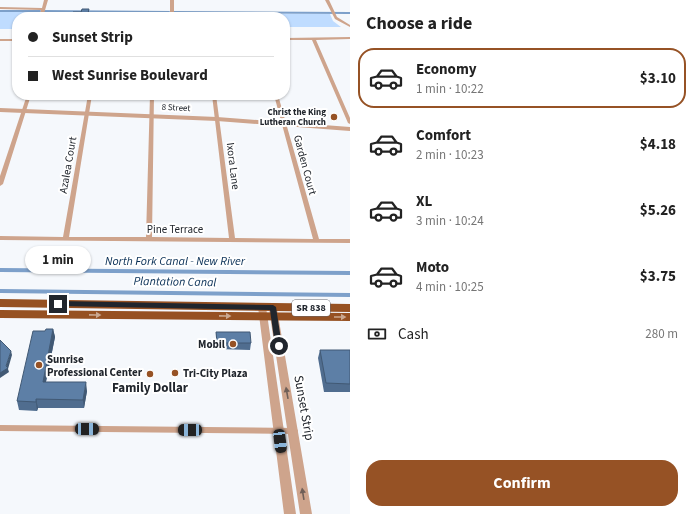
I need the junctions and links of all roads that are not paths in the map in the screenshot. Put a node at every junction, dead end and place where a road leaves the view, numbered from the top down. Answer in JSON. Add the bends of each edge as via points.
{"nodes":[{"id":1,"x":46,"y":0,"type":"edge"},
{"id":2,"x":172,"y":0,"type":"edge"},
{"id":3,"x":327,"y":0,"type":"edge"},
{"id":4,"x":0,"y":8,"type":"edge"},
{"id":5,"x":44,"y":9,"type":"junction"},
{"id":6,"x":43,"y":12,"type":"edge"},
{"id":7,"x":172,"y":12,"type":"edge"},
{"id":8,"x":350,"y":26,"type":"edge"},
{"id":9,"x":314,"y":38,"type":"junction"},
{"id":10,"x":350,"y":38,"type":"edge"},
{"id":11,"x":290,"y":39,"type":"edge"},
{"id":12,"x":0,"y":40,"type":"edge"},
{"id":13,"x":12,"y":40,"type":"edge"},
{"id":14,"x":26,"y":100,"type":"edge"},
{"id":15,"x":89,"y":100,"type":"edge"},
{"id":16,"x":152,"y":100,"type":"edge"},
{"id":17,"x":215,"y":100,"type":"edge"},
{"id":18,"x":277,"y":100,"type":"edge"},
{"id":19,"x":0,"y":110,"type":"edge"},
{"id":20,"x":23,"y":110,"type":"junction"},
{"id":21,"x":87,"y":113,"type":"junction"},
{"id":22,"x":151,"y":116,"type":"junction"},
{"id":23,"x":217,"y":119,"type":"junction"},
{"id":24,"x":284,"y":123,"type":"junction"},
{"id":25,"x":350,"y":123,"type":"edge"},
{"id":26,"x":350,"y":129,"type":"edge"},
{"id":27,"x":0,"y":184,"type":"edge"},
{"id":28,"x":0,"y":238,"type":"edge"},
{"id":29,"x":66,"y":238,"type":"junction"},
{"id":30,"x":149,"y":239,"type":"junction"},
{"id":31,"x":232,"y":240,"type":"junction"},
{"id":32,"x":316,"y":240,"type":"junction"},
{"id":33,"x":350,"y":241,"type":"edge"},
{"id":34,"x":0,"y":303,"type":"edge"},
{"id":35,"x":87,"y":304,"type":"junction"},
{"id":36,"x":0,"y":308,"type":"edge"},
{"id":37,"x":350,"y":308,"type":"edge"},
{"id":38,"x":268,"y":312,"type":"junction"},
{"id":39,"x":0,"y":314,"type":"edge"},
{"id":40,"x":350,"y":317,"type":"edge"},
{"id":41,"x":0,"y":428,"type":"edge"},
{"id":42,"x":279,"y":431,"type":"junction"},
{"id":43,"x":294,"y":432,"type":"junction"},
{"id":44,"x":290,"y":514,"type":"edge"},
{"id":45,"x":306,"y":514,"type":"edge"}],
"edges":[{"from":1,"to":5,"type":"street"},
{"from":2,"to":7,"type":"street"},
{"from":3,"to":8,"type":"street","via":[[336,18]]},
{"from":4,"to":5,"type":"street"},
{"from":5,"to":6,"type":"street"},
{"from":9,"to":10,"type":"street"},
{"from":9,"to":11,"type":"street"},
{"from":9,"to":25,"type":"street"},
{"from":12,"to":13,"type":"street"},
{"from":14,"to":20,"type":"street"},
{"from":15,"to":21,"type":"street","name":"Azalea Court"},
{"from":16,"to":22,"type":"street"},
{"from":17,"to":23,"type":"street","name":"Ixora Lane"},
{"from":18,"to":24,"type":"street","name":"Garden Court"},
{"from":19,"to":20,"type":"street","name":"8 Street"},
{"from":20,"to":21,"type":"street","name":"8 Street"},
{"from":20,"to":27,"type":"street"},
{"from":21,"to":22,"type":"street","name":"8 Street"},
{"from":21,"to":29,"type":"street","name":"Azalea Court"},
{"from":22,"to":23,"type":"street","name":"8 Street"},
{"from":22,"to":30,"type":"street"},
{"from":23,"to":24,"type":"street","name":"8 Street"},
{"from":23,"to":31,"type":"street","name":"Ixora Lane"},
{"from":24,"to":26,"type":"street","name":"8 Street"},
{"from":24,"to":32,"type":"street","name":"Garden Court"},
{"from":28,"to":29,"type":"street","name":"Pine Terrace"},
{"from":29,"to":30,"type":"street","name":"Pine Terrace"},
{"from":30,"to":31,"type":"street","name":"Pine Terrace"},
{"from":31,"to":32,"type":"street","name":"Pine Terrace"},
{"from":32,"to":33,"type":"street","name":"Pine Terrace"},
{"from":34,"to":35,"type":"highway","number":"SR 838"},
{"from":35,"to":36,"type":"highway","via":[[68,309]]},
{"from":35,"to":38,"type":"highway","number":"SR 838"},
{"from":37,"to":38,"type":"highway","number":"SR 838"},
{"from":39,"to":38,"type":"highway","number":"SR 838","one_way":true},
{"from":38,"to":40,"type":"highway","number":"SR 838","one_way":true},
{"from":38,"to":42,"type":"street"},
{"from":43,"to":38,"type":"street","name":"Sunset Strip","one_way":true},
{"from":41,"to":42,"type":"street"},
{"from":42,"to":43,"type":"street"},
{"from":42,"to":44,"type":"street"},
{"from":45,"to":43,"type":"street","name":"Sunset Strip","one_way":true}]}
